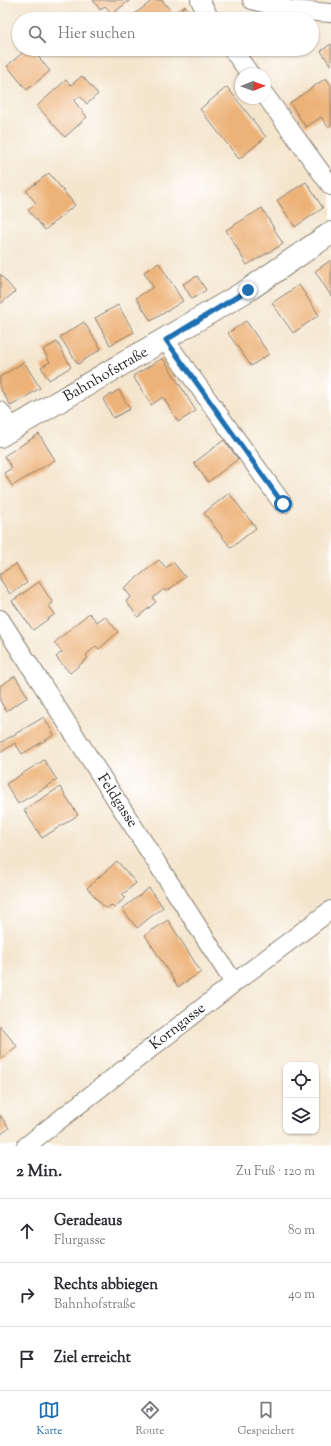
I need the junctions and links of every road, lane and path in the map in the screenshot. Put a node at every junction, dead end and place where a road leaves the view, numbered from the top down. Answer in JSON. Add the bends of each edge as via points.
{"nodes":[{"id":1,"x":200,"y":0,"type":"edge"},
{"id":2,"x":252,"y":0,"type":"edge"},
{"id":3,"x":206,"y":12,"type":"edge"},
{"id":4,"x":310,"y":12,"type":"edge"},
{"id":5,"x":319,"y":13,"type":"edge"},
{"id":6,"x":331,"y":14,"type":"edge"},
{"id":7,"x":237,"y":56,"type":"edge"},
{"id":8,"x":246,"y":68,"type":"edge"},
{"id":9,"x":271,"y":103,"type":"edge"},
{"id":10,"x":331,"y":186,"type":"edge"},
{"id":11,"x":331,"y":233,"type":"edge"},
{"id":12,"x":166,"y":340,"type":"junction"},
{"id":13,"x":0,"y":411,"type":"edge"},
{"id":14,"x":7,"y":432,"type":"edge"},
{"id":15,"x":283,"y":504,"type":"dead end"},
{"id":16,"x":0,"y":620,"type":"edge"},
{"id":17,"x":331,"y":910,"type":"edge"},
{"id":18,"x":234,"y":983,"type":"junction"},
{"id":19,"x":26,"y":1146,"type":"edge"}],
"edges":[{"from":1,"to":3,"type":"street"},
{"from":2,"to":4,"type":"street","via":[[290,10]]},
{"from":5,"to":6,"type":"street"},
{"from":7,"to":8,"type":"street"},
{"from":9,"to":10,"type":"street"},
{"from":11,"to":12,"type":"street","name":"Bahnhofstraße","via":[[248,290]]},
{"from":12,"to":14,"type":"street","name":"Bahnhofstraße"},
{"from":12,"to":15,"type":"street"},
{"from":13,"to":14,"type":"street"},
{"from":16,"to":18,"type":"street","name":"Feldgasse"},
{"from":17,"to":18,"type":"street","name":"Korngasse"},
{"from":18,"to":19,"type":"street","name":"Korngasse"}]}
